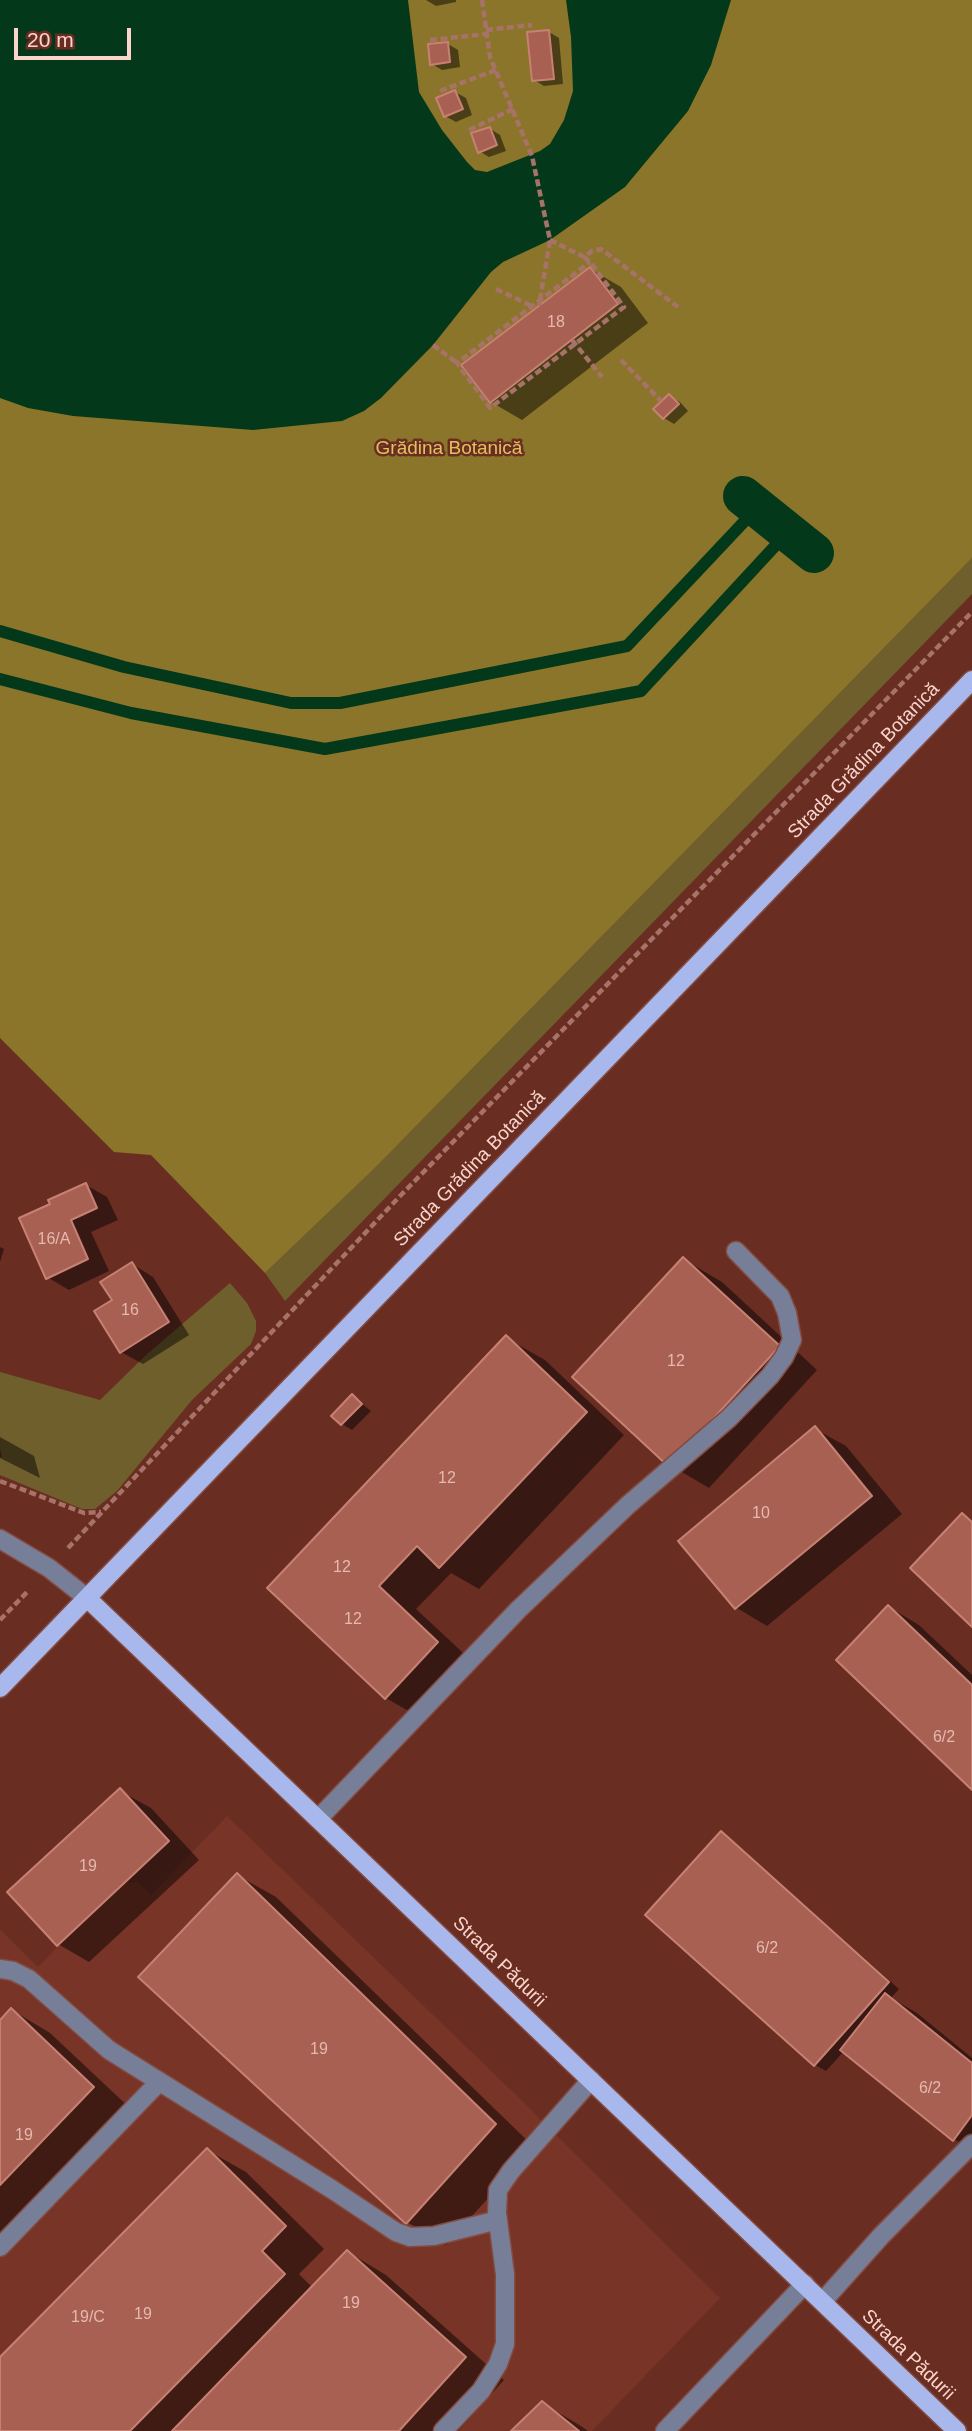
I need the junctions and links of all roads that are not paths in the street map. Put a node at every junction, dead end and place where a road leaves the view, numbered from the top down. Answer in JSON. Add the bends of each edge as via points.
{"nodes":[{"id":1,"x":972,"y":680,"type":"edge"},
{"id":2,"x":736,"y":1251,"type":"dead end"},
{"id":3,"x":0,"y":1539,"type":"edge"},
{"id":4,"x":87,"y":1598,"type":"junction"},
{"id":5,"x":0,"y":1688,"type":"edge"},
{"id":6,"x":318,"y":1819,"type":"junction"},
{"id":7,"x":0,"y":1969,"type":"edge"},
{"id":8,"x":591,"y":2080,"type":"junction"},
{"id":9,"x":159,"y":2082,"type":"junction"},
{"id":10,"x":972,"y":2144,"type":"edge"},
{"id":11,"x":498,"y":2220,"type":"junction"},
{"id":12,"x":0,"y":2247,"type":"edge"},
{"id":13,"x":805,"y":2284,"type":"junction"},
{"id":14,"x":823,"y":2301,"type":"junction"},
{"id":15,"x":443,"y":2431,"type":"edge"},
{"id":16,"x":664,"y":2431,"type":"edge"},
{"id":17,"x":957,"y":2431,"type":"edge"}],
"edges":[{"from":1,"to":4,"type":"main road","name":"Strada Grădina Botanică"},
{"from":2,"to":6,"type":"street","via":[[780,1296],[787,1313],[792,1340],[777,1366],[729,1418],[628,1505],[518,1610]]},
{"from":3,"to":4,"type":"street","name":"Strada Pădurii","via":[[49,1568]]},
{"from":4,"to":5,"type":"main road","name":"Strada Grădina Botanică"},
{"from":4,"to":6,"type":"main road","name":"Strada Pădurii"},
{"from":6,"to":8,"type":"main road","name":"Strada Pădurii"},
{"from":7,"to":9,"type":"street","via":[[29,1979],[109,2050]]},
{"from":8,"to":11,"type":"street","via":[[498,2190]]},
{"from":8,"to":13,"type":"main road","name":"Strada Pădurii"},
{"from":9,"to":11,"type":"street","via":[[396,2232],[410,2237],[434,2235]]},
{"from":9,"to":12,"type":"street"},
{"from":10,"to":14,"type":"street"},
{"from":11,"to":15,"type":"street","via":[[505,2274],[505,2344],[481,2391]]},
{"from":13,"to":14,"type":"main road","name":"Strada Pădurii"},
{"from":13,"to":16,"type":"street"},
{"from":14,"to":17,"type":"main road","name":"Strada Pădurii"}]}
